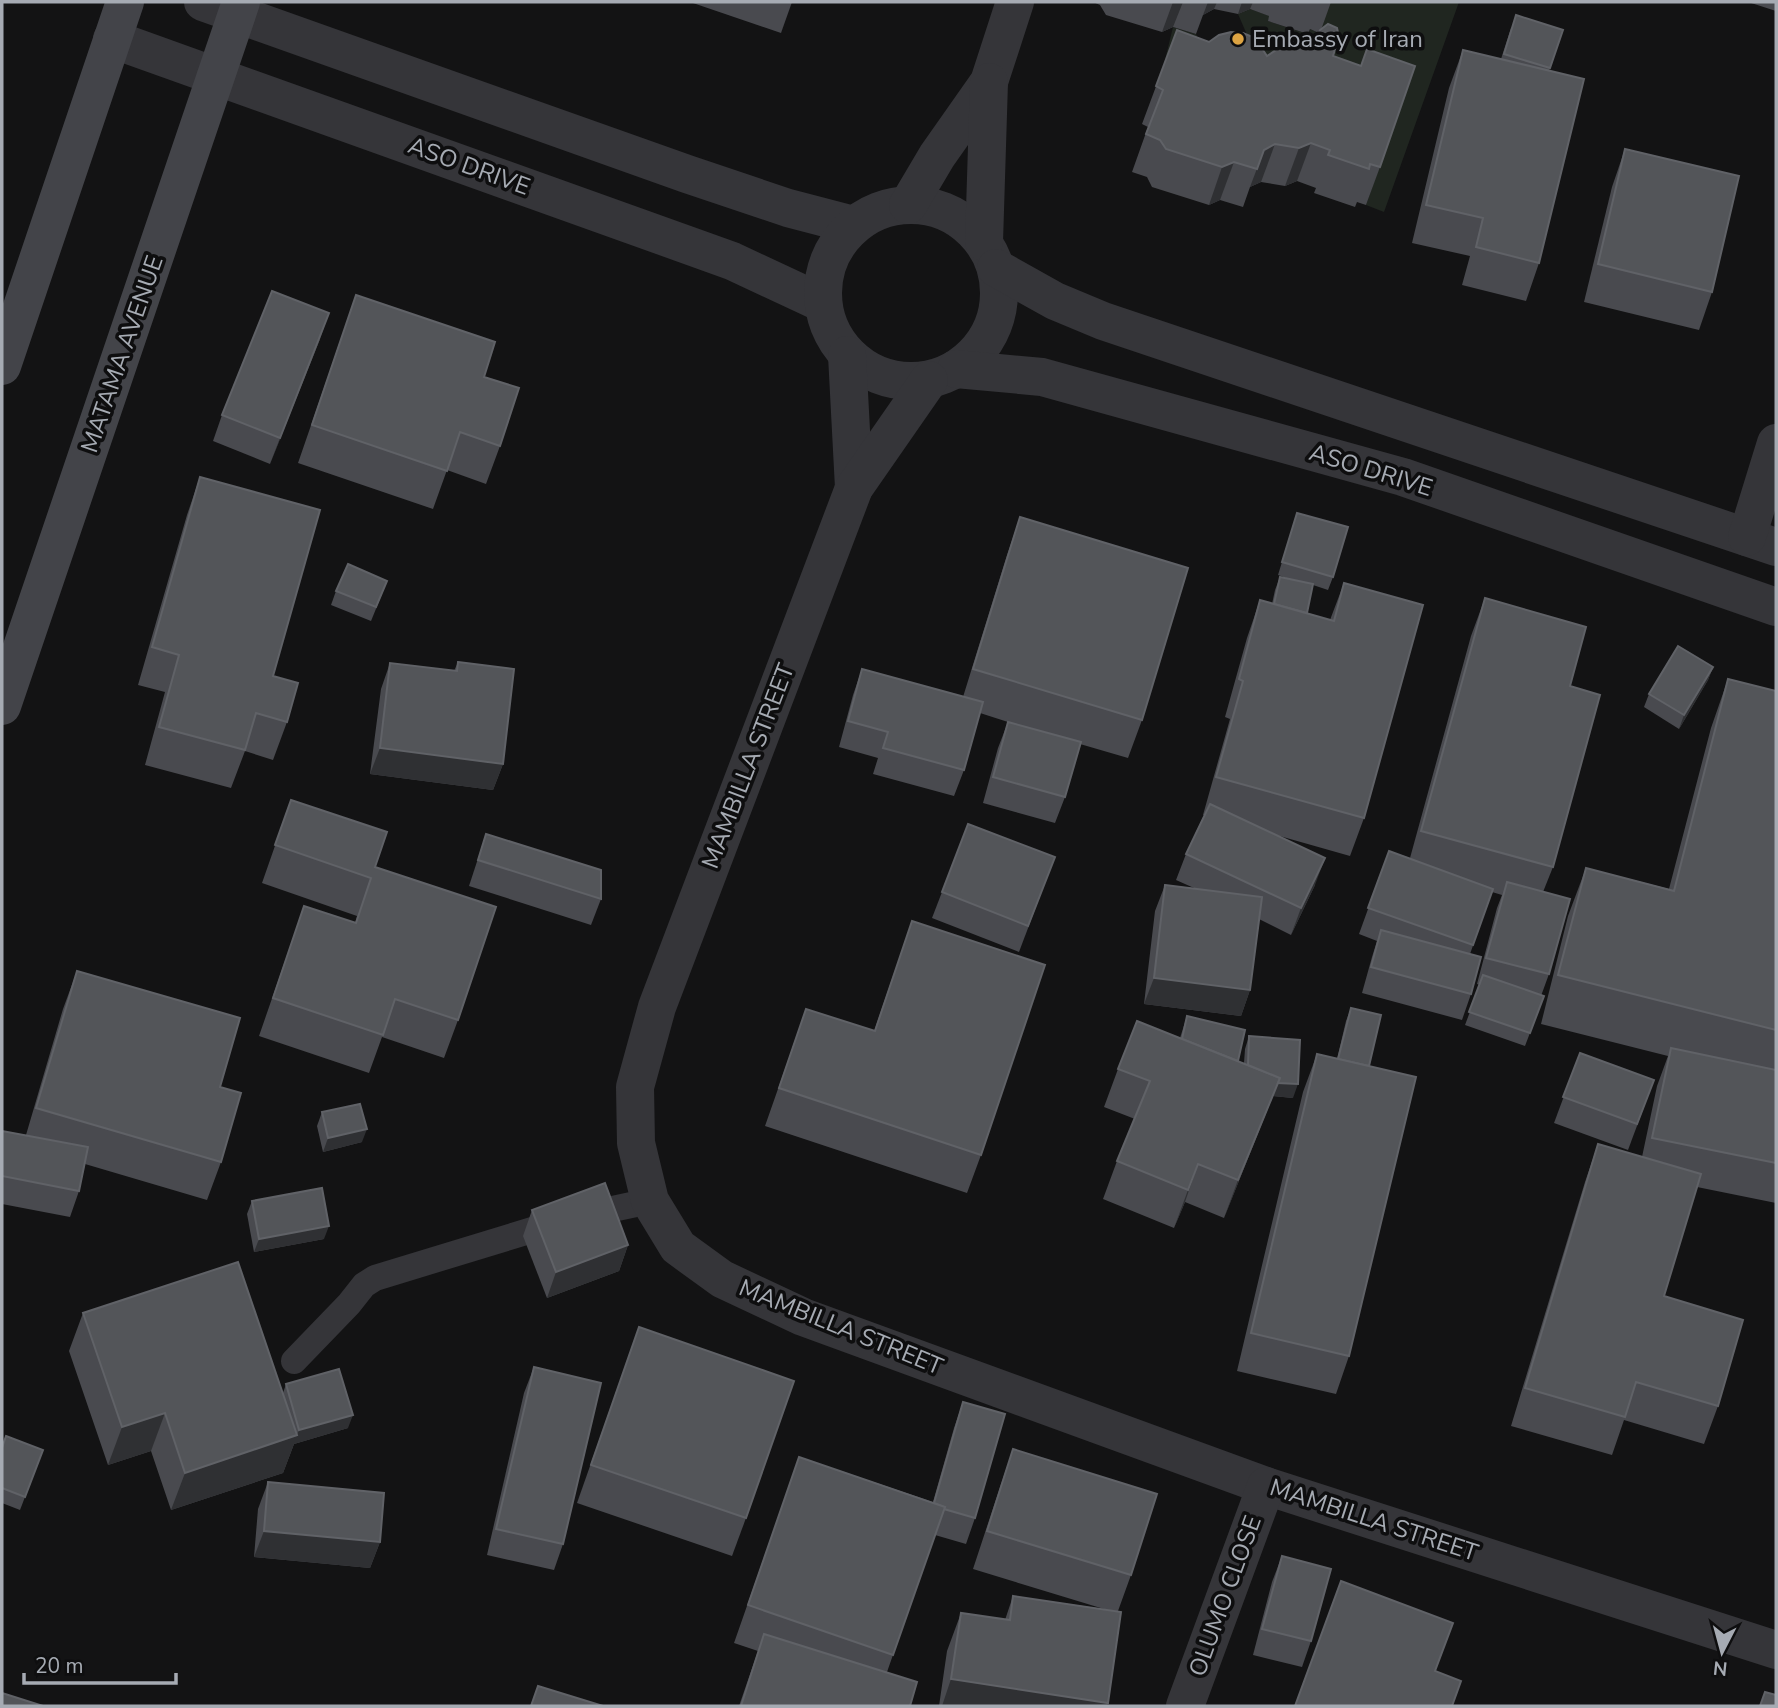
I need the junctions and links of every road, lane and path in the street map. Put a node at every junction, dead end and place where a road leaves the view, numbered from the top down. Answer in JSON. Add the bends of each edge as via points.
{"nodes":[{"id":1,"x":125,"y":2,"type":"edge"},
{"id":2,"x":1016,"y":2,"type":"edge"},
{"id":3,"x":227,"y":6,"type":"edge"},
{"id":4,"x":112,"y":39,"type":"junction"},
{"id":5,"x":217,"y":75,"type":"junction"},
{"id":6,"x":989,"y":82,"type":"junction"},
{"id":7,"x":908,"y":205,"type":"junction"},
{"id":8,"x":853,"y":225,"type":"junction"},
{"id":9,"x":990,"y":255,"type":"junction"},
{"id":10,"x":822,"y":303,"type":"junction"},
{"id":11,"x":847,"y":355,"type":"junction"},
{"id":12,"x":2,"y":366,"type":"edge"},
{"id":13,"x":943,"y":375,"type":"junction"},
{"id":14,"x":1776,"y":443,"type":"edge"},
{"id":15,"x":853,"y":488,"type":"junction"},
{"id":16,"x":1762,"y":542,"type":"edge"},
{"id":17,"x":1776,"y":607,"type":"edge"},
{"id":18,"x":2,"y":706,"type":"edge"},
{"id":19,"x":650,"y":1201,"type":"junction"},
{"id":20,"x":294,"y":1362,"type":"dead end"},
{"id":21,"x":1266,"y":1486,"type":"junction"},
{"id":22,"x":1776,"y":1650,"type":"edge"},
{"id":23,"x":1185,"y":1706,"type":"edge"}],
"edges":[{"from":1,"to":4,"type":"main road"},
{"from":2,"to":6,"type":"street"},
{"from":3,"to":5,"type":"main road","name":"MATAMA AVENUE"},
{"from":3,"to":8,"type":"street","via":[[687,174]]},
{"from":4,"to":5,"type":"street","name":"ASO DRIVE"},
{"from":4,"to":12,"type":"main road"},
{"from":5,"to":10,"type":"street","name":"ASO DRIVE","via":[[732,261]]},
{"from":5,"to":18,"type":"main road","name":"MATAMA AVENUE"},
{"from":6,"to":7,"type":"street"},
{"from":6,"to":9,"type":"street"},
{"from":7,"to":8,"type":"street","via":[[879,210]]},
{"from":7,"to":9,"type":"street","via":[[937,208],[962,221]]},
{"from":8,"to":10,"type":"street","via":[[835,247],[824,274]]},
{"from":9,"to":13,"type":"street","via":[[1000,297],[995,326],[979,351]]},
{"from":9,"to":16,"type":"street","via":[[1055,301],[1103,321]]},
{"from":10,"to":11,"type":"street","via":[[830,332]]},
{"from":11,"to":13,"type":"street","via":[[871,372],[899,381]]},
{"from":11,"to":15,"type":"street"},
{"from":13,"to":15,"type":"street"},
{"from":13,"to":17,"type":"street","name":"ASO DRIVE","via":[[1042,377],[1403,477]]},
{"from":14,"to":16,"type":"street"},
{"from":15,"to":19,"type":"street","name":"MAMBILLA STREET","via":[[654,1020],[635,1087],[636,1143]]},
{"from":19,"to":20,"type":"lane","via":[[575,1217],[375,1278]]},
{"from":19,"to":21,"type":"street","name":"MAMBILLA STREET","via":[[678,1247],[722,1279],[803,1317]]},
{"from":21,"to":22,"type":"street","name":"MAMBILLA STREET"},
{"from":21,"to":23,"type":"street","name":"OLUMO CLOSE"}]}
